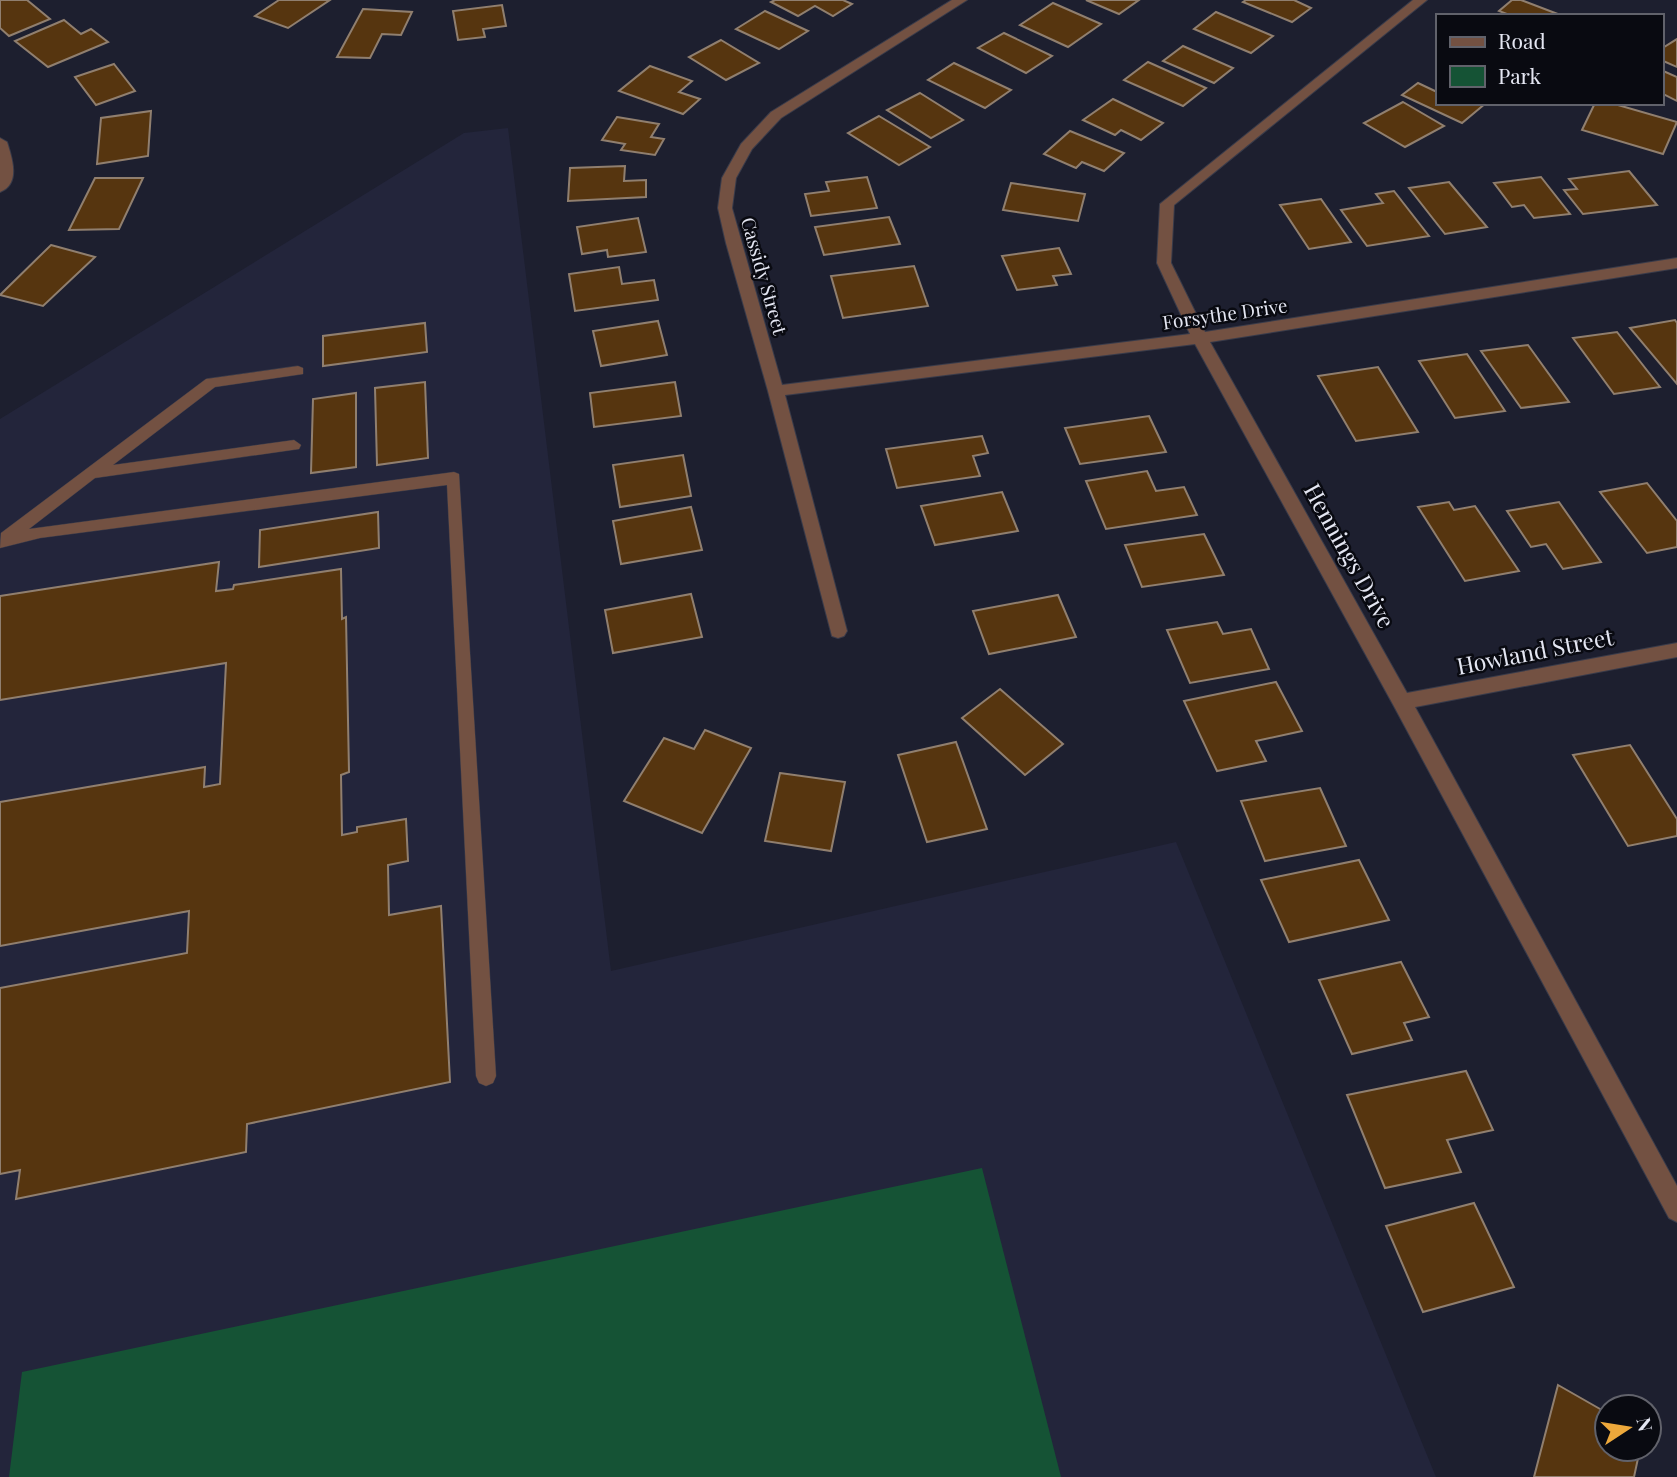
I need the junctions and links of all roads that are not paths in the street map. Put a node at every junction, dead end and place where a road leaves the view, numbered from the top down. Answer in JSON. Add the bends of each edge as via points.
{"nodes":[{"id":1,"x":961,"y":0,"type":"edge"},
{"id":2,"x":1421,"y":0,"type":"edge"},
{"id":3,"x":0,"y":142,"type":"edge"},
{"id":4,"x":0,"y":188,"type":"edge"},
{"id":5,"x":1677,"y":263,"type":"edge"},
{"id":6,"x":1200,"y":338,"type":"junction"},
{"id":7,"x":298,"y":371,"type":"dead end"},
{"id":8,"x":776,"y":391,"type":"junction"},
{"id":9,"x":294,"y":445,"type":"dead end"},
{"id":10,"x":90,"y":474,"type":"junction"},
{"id":11,"x":0,"y":542,"type":"edge"},
{"id":12,"x":838,"y":631,"type":"dead end"},
{"id":13,"x":1677,"y":650,"type":"edge"},
{"id":14,"x":1402,"y":702,"type":"junction"},
{"id":15,"x":486,"y":1076,"type":"dead end"},
{"id":16,"x":1677,"y":1210,"type":"edge"}],
"edges":[{"from":1,"to":8,"type":"street","name":"Cassidy Street","via":[[776,115],[746,146],[729,178],[725,208]]},
{"from":2,"to":6,"type":"street","name":"Hennings Drive","via":[[1167,204],[1164,263]]},
{"from":3,"to":4,"type":"street","via":[[8,170]]},
{"from":5,"to":6,"type":"street","name":"Forsythe Drive"},
{"from":6,"to":8,"type":"street","name":"Forsythe Drive"},
{"from":6,"to":14,"type":"street","name":"Hennings Drive"},
{"from":7,"to":10,"type":"lane","via":[[211,383]]},
{"from":8,"to":12,"type":"street","name":"Cassidy Street"},
{"from":9,"to":10,"type":"lane"},
{"from":10,"to":11,"type":"lane"},
{"from":11,"to":15,"type":"lane","via":[[40,532],[454,478]]},
{"from":13,"to":14,"type":"street","name":"Howland Street"},
{"from":14,"to":16,"type":"street","name":"Hennings Drive"}]}
